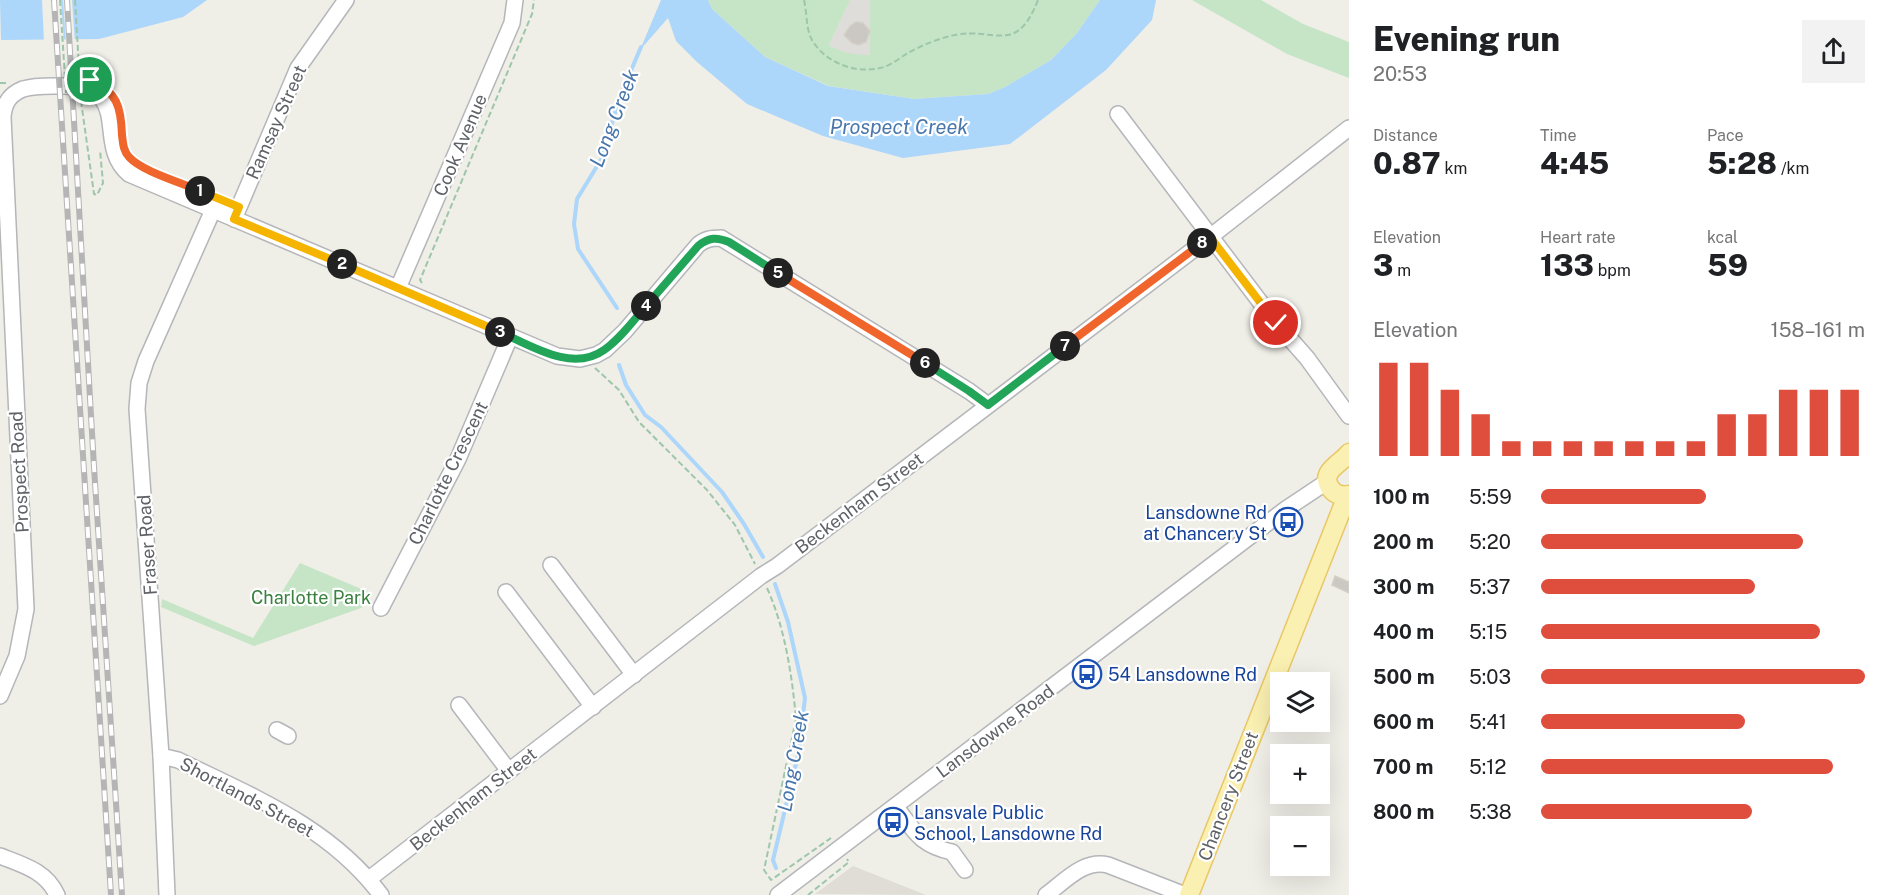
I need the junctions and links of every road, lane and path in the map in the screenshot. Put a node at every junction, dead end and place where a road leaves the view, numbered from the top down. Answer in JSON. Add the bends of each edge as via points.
{"nodes":[{"id":1,"x":60,"y":0,"type":"edge"},
{"id":2,"x":75,"y":0,"type":"edge"},
{"id":3,"x":346,"y":0,"type":"edge"},
{"id":4,"x":515,"y":0,"type":"edge"},
{"id":5,"x":534,"y":0,"type":"edge"},
{"id":6,"x":804,"y":0,"type":"edge"},
{"id":7,"x":1038,"y":0,"type":"edge"},
{"id":8,"x":66,"y":93,"type":"dead end"},
{"id":9,"x":1118,"y":114,"type":"dead end"},
{"id":10,"x":1349,"y":128,"type":"edge"},
{"id":11,"x":100,"y":149,"type":"dead end"},
{"id":12,"x":213,"y":210,"type":"junction"},
{"id":13,"x":234,"y":219,"type":"junction"},
{"id":14,"x":1210,"y":237,"type":"junction"},
{"id":15,"x":423,"y":286,"type":"dead end"},
{"id":16,"x":398,"y":288,"type":"junction"},
{"id":17,"x":510,"y":337,"type":"junction"},
{"id":18,"x":593,"y":366,"type":"dead end"},
{"id":19,"x":0,"y":374,"type":"edge"},
{"id":20,"x":15,"y":380,"type":"junction"},
{"id":21,"x":988,"y":405,"type":"junction"},
{"id":22,"x":1349,"y":416,"type":"edge"},
{"id":23,"x":1349,"y":453,"type":"edge"},
{"id":24,"x":1328,"y":481,"type":"junction"},
{"id":25,"x":1348,"y":495,"type":"edge"},
{"id":26,"x":551,"y":566,"type":"dead end"},
{"id":27,"x":756,"y":566,"type":"dead end"},
{"id":28,"x":768,"y":591,"type":"dead end"},
{"id":29,"x":506,"y":592,"type":"dead end"},
{"id":30,"x":381,"y":608,"type":"dead end"},
{"id":31,"x":634,"y":675,"type":"junction"},
{"id":32,"x":0,"y":696,"type":"edge"},
{"id":33,"x":459,"y":705,"type":"dead end"},
{"id":34,"x":593,"y":707,"type":"junction"},
{"id":35,"x":161,"y":756,"type":"junction"},
{"id":36,"x":509,"y":771,"type":"junction"},
{"id":37,"x":896,"y":807,"type":"junction"},
{"id":38,"x":830,"y":837,"type":"dead end"},
{"id":39,"x":0,"y":856,"type":"edge"},
{"id":40,"x":849,"y":862,"type":"dead end"},
{"id":41,"x":965,"y":870,"type":"dead end"},
{"id":42,"x":369,"y":879,"type":"junction"},
{"id":43,"x":57,"y":895,"type":"edge"},
{"id":44,"x":167,"y":895,"type":"edge"},
{"id":45,"x":381,"y":895,"type":"edge"},
{"id":46,"x":778,"y":895,"type":"edge"},
{"id":47,"x":808,"y":895,"type":"edge"},
{"id":48,"x":1046,"y":895,"type":"edge"},
{"id":49,"x":1187,"y":895,"type":"edge"}],
"edges":[{"from":1,"to":8,"type":"path","bridge":true},
{"from":2,"to":11,"type":"path","bridge":true,"via":[[81,101],[97,195],[103,183]]},
{"from":3,"to":13,"type":"street","name":"Ramsay Street","via":[[298,68]]},
{"from":4,"to":16,"type":"street","name":"Cook Avenue","via":[[512,23]]},
{"from":5,"to":15,"type":"path","via":[[532,14],[420,280]]},
{"from":6,"to":7,"type":"path","via":[[811,38],[819,50],[831,60],[864,70],[885,67],[910,52],[956,35],[1010,35],[1022,27]]},
{"from":9,"to":14,"type":"street"},
{"from":10,"to":14,"type":"street","name":"Beckenham Street"},
{"from":12,"to":13,"type":"street"},
{"from":12,"to":20,"type":"street","name":"Prospect Road","via":[[122,169],[114,154],[106,106],[93,91],[77,86],[43,86],[18,91],[7,100],[3,126]]},
{"from":12,"to":35,"type":"street","name":"Fraser Road","via":[[139,383],[137,409]]},
{"from":13,"to":16,"type":"street"},
{"from":14,"to":21,"type":"street","name":"Beckenham Street"},
{"from":14,"to":22,"type":"street"},
{"from":16,"to":17,"type":"street"},
{"from":17,"to":21,"type":"street","via":[[557,356],[580,359],[596,355],[616,340],[704,240],[721,238]]},
{"from":17,"to":30,"type":"street","name":"Charlotte Crescent","via":[[458,459]]},
{"from":18,"to":27,"type":"path","via":[[619,390],[639,422],[721,507]]},
{"from":19,"to":20,"type":"street"},
{"from":20,"to":32,"type":"street","name":"Prospect Road","via":[[26,609],[17,656]]},
{"from":21,"to":31,"type":"street","name":"Beckenham Street"},
{"from":23,"to":24,"type":"main road","via":[[1333,466]]},
{"from":24,"to":25,"type":"main road","via":[[1333,492]]},
{"from":24,"to":37,"type":"street","name":"Lansdowne Road"},
{"from":25,"to":49,"type":"main road","name":"Chancery Street"},
{"from":26,"to":31,"type":"street"},
{"from":28,"to":38,"type":"path","via":[[781,626],[796,719],[764,870],[771,880]]},
{"from":29,"to":34,"type":"street"},
{"from":31,"to":34,"type":"street","name":"Beckenham Street"},
{"from":33,"to":36,"type":"street"},
{"from":34,"to":36,"type":"street","name":"Beckenham Street"},
{"from":35,"to":42,"type":"street","name":"Shortlands Street","via":[[178,760],[313,830]]},
{"from":35,"to":44,"type":"street","name":"Fraser Road"},
{"from":36,"to":42,"type":"street","name":"Beckenham Street"},
{"from":37,"to":41,"type":"street","via":[[923,842],[952,852]]},
{"from":37,"to":46,"type":"street","name":"Lansdowne Road"},
{"from":39,"to":43,"type":"street","via":[[40,873]]},
{"from":40,"to":47,"type":"path"},
{"from":42,"to":45,"type":"street","name":"Shortlands Street"},
{"from":48,"to":49,"type":"street","via":[[1095,863]]}]}
